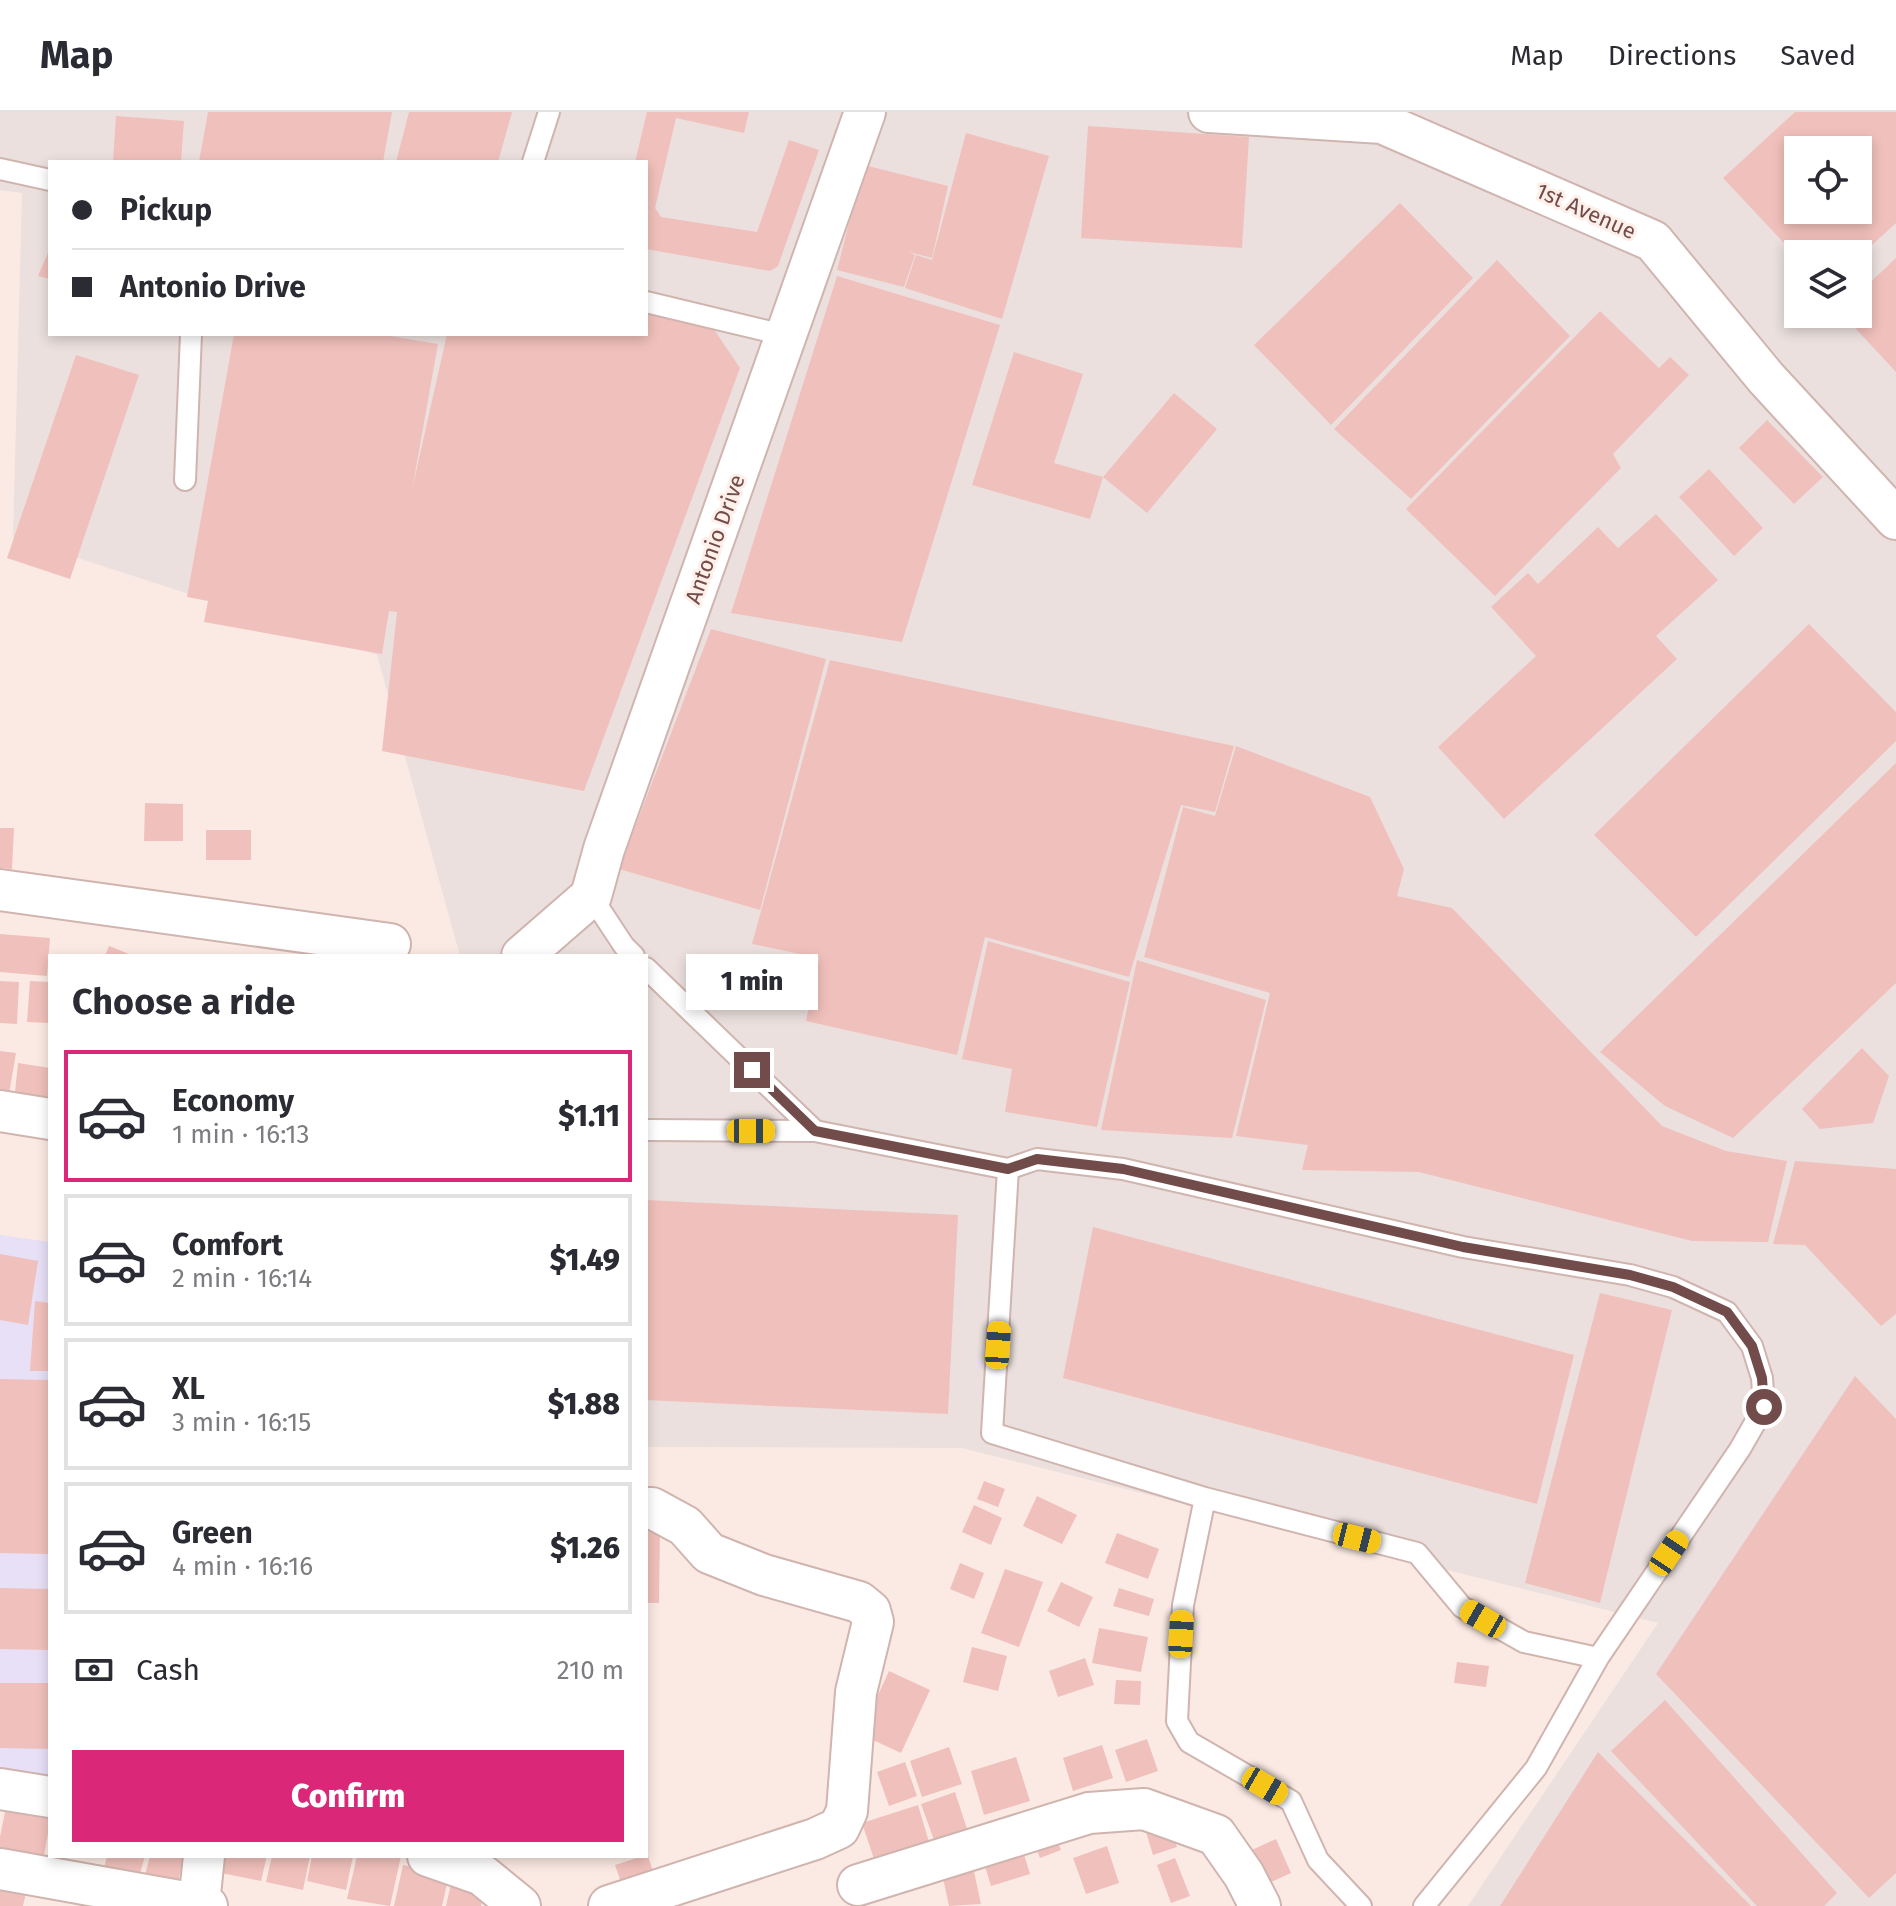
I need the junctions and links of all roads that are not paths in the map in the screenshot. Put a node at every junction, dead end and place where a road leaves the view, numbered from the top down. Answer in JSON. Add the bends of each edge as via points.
{"nodes":[{"id":1,"x":549,"y":112,"type":"edge"},
{"id":2,"x":865,"y":112,"type":"edge"},
{"id":3,"x":1209,"y":112,"type":"edge"},
{"id":4,"x":534,"y":160,"type":"edge"},
{"id":5,"x":0,"y":169,"type":"edge"},
{"id":6,"x":48,"y":180,"type":"edge"},
{"id":7,"x":648,"y":302,"type":"edge"},
{"id":8,"x":191,"y":336,"type":"edge"},
{"id":9,"x":788,"y":336,"type":"junction"},
{"id":10,"x":185,"y":480,"type":"dead end"},
{"id":11,"x":1896,"y":519,"type":"edge"},
{"id":12,"x":0,"y":890,"type":"edge"},
{"id":13,"x":591,"y":896,"type":"junction"},
{"id":14,"x":390,"y":944,"type":"dead end"},
{"id":15,"x":524,"y":954,"type":"edge"},
{"id":16,"x":632,"y":954,"type":"edge"},
{"id":17,"x":648,"y":970,"type":"edge"},
{"id":18,"x":0,"y":1111,"type":"edge"},
{"id":19,"x":48,"y":1119,"type":"edge"},
{"id":20,"x":648,"y":1130,"type":"edge"},
{"id":21,"x":815,"y":1131,"type":"junction"},
{"id":22,"x":1008,"y":1169,"type":"junction"},
{"id":23,"x":1205,"y":1498,"type":"junction"},
{"id":24,"x":648,"y":1508,"type":"edge"},
{"id":25,"x":1598,"y":1658,"type":"junction"},
{"id":26,"x":0,"y":1789,"type":"edge"},
{"id":27,"x":48,"y":1797,"type":"edge"},
{"id":28,"x":839,"y":1828,"type":"junction"},
{"id":29,"x":204,"y":1858,"type":"edge"},
{"id":30,"x":434,"y":1858,"type":"edge"},
{"id":31,"x":0,"y":1869,"type":"edge"},
{"id":32,"x":860,"y":1895,"type":"edge"},
{"id":33,"x":626,"y":1904,"type":"edge"},
{"id":34,"x":203,"y":1905,"type":"edge"},
{"id":35,"x":520,"y":1906,"type":"edge"},
{"id":36,"x":1260,"y":1906,"type":"edge"},
{"id":37,"x":1361,"y":1906,"type":"edge"},
{"id":38,"x":1424,"y":1906,"type":"edge"}],
"edges":[{"from":1,"to":4,"type":"lane"},
{"from":2,"to":9,"type":"street","name":"Antonio Drive"},
{"from":3,"to":11,"type":"street","name":"1st Avenue","via":[[1382,123],[1653,241],[1766,378]]},
{"from":5,"to":6,"type":"lane"},
{"from":7,"to":9,"type":"lane"},
{"from":8,"to":10,"type":"lane"},
{"from":9,"to":13,"type":"street","name":"Antonio Drive"},
{"from":12,"to":14,"type":"street"},
{"from":13,"to":15,"type":"street"},
{"from":13,"to":16,"type":"lane"},
{"from":17,"to":21,"type":"lane"},
{"from":18,"to":19,"type":"street"},
{"from":20,"to":21,"type":"lane"},
{"from":21,"to":22,"type":"lane"},
{"from":22,"to":23,"type":"lane","via":[[992,1433]]},
{"from":22,"to":25,"type":"lane","via":[[1037,1159],[1123,1169],[1463,1247],[1630,1275],[1673,1287],[1727,1312],[1752,1346],[1764,1407]]},
{"from":23,"to":25,"type":"lane","via":[[1417,1553],[1462,1607],[1524,1642]]},
{"from":23,"to":37,"type":"lane","via":[[1183,1605],[1177,1721],[1189,1742],[1291,1801],[1318,1860]]},
{"from":24,"to":28,"type":"street","via":[[685,1526],[709,1553],[859,1602],[870,1611],[873,1622],[856,1692],[847,1811]]},
{"from":25,"to":38,"type":"lane","via":[[1536,1768]]},
{"from":26,"to":27,"type":"street"},
{"from":28,"to":32,"type":"street"},
{"from":28,"to":33,"type":"street"},
{"from":29,"to":34,"type":"street"},
{"from":30,"to":35,"type":"street","via":[[482,1875]]},
{"from":31,"to":34,"type":"street"},
{"from":32,"to":36,"type":"street","via":[[1089,1813],[1144,1809],[1216,1835]]}]}
